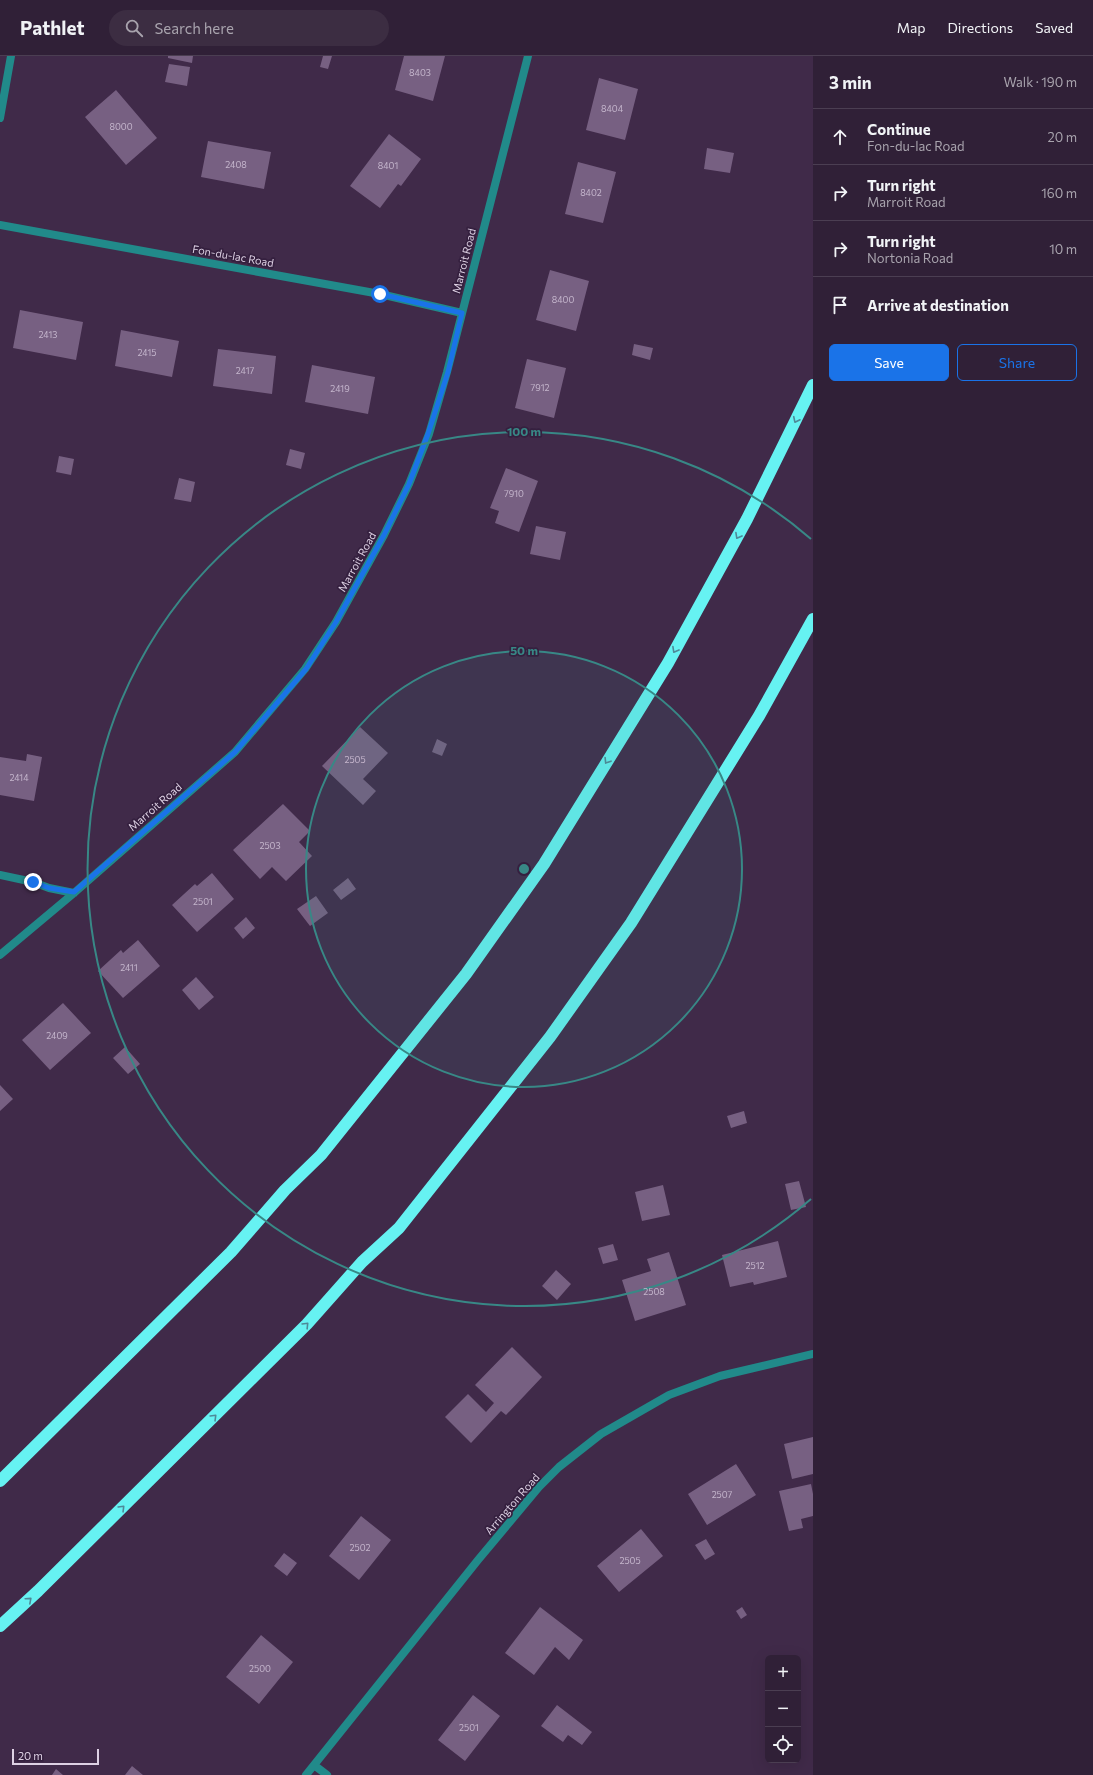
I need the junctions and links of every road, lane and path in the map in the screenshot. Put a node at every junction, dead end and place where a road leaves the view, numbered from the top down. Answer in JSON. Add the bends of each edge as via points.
{"nodes":[{"id":1,"x":11,"y":56,"type":"edge"},
{"id":2,"x":528,"y":56,"type":"edge"},
{"id":3,"x":0,"y":118,"type":"edge"},
{"id":4,"x":0,"y":224,"type":"edge"},
{"id":5,"x":462,"y":313,"type":"junction"},
{"id":6,"x":813,"y":385,"type":"edge"},
{"id":7,"x":813,"y":619,"type":"edge"},
{"id":8,"x":0,"y":875,"type":"edge"},
{"id":9,"x":74,"y":892,"type":"junction"},
{"id":10,"x":0,"y":955,"type":"edge"},
{"id":11,"x":813,"y":1354,"type":"edge"},
{"id":12,"x":0,"y":1481,"type":"edge"},
{"id":13,"x":0,"y":1626,"type":"edge"},
{"id":14,"x":314,"y":1765,"type":"junction"},
{"id":15,"x":306,"y":1775,"type":"edge"},
{"id":16,"x":327,"y":1775,"type":"edge"}],
"edges":[{"from":1,"to":3,"type":"street"},
{"from":2,"to":5,"type":"street","name":"Marroit Road"},
{"from":4,"to":5,"type":"street","name":"Fon-du-lac Road","via":[[380,294]]},
{"from":5,"to":9,"type":"street","name":"Marroit Road","via":[[448,372],[409,484],[336,622],[306,669],[235,752]]},
{"from":6,"to":12,"type":"highway","one_way":true,"via":[[748,519],[668,662],[544,864],[466,974],[321,1155],[285,1190],[231,1252]]},
{"from":13,"to":7,"type":"highway","one_way":true,"via":[[38,1592],[302,1329],[362,1262],[399,1228],[550,1037],[631,923],[759,716]]},
{"from":8,"to":9,"type":"street"},
{"from":9,"to":10,"type":"street","name":"Marroit Road"},
{"from":11,"to":14,"type":"street","name":"Arrington Road","via":[[720,1376],[669,1395],[602,1434],[559,1467],[478,1560]]},
{"from":14,"to":15,"type":"street","name":"Arrington Road"},
{"from":14,"to":16,"type":"street"}]}
